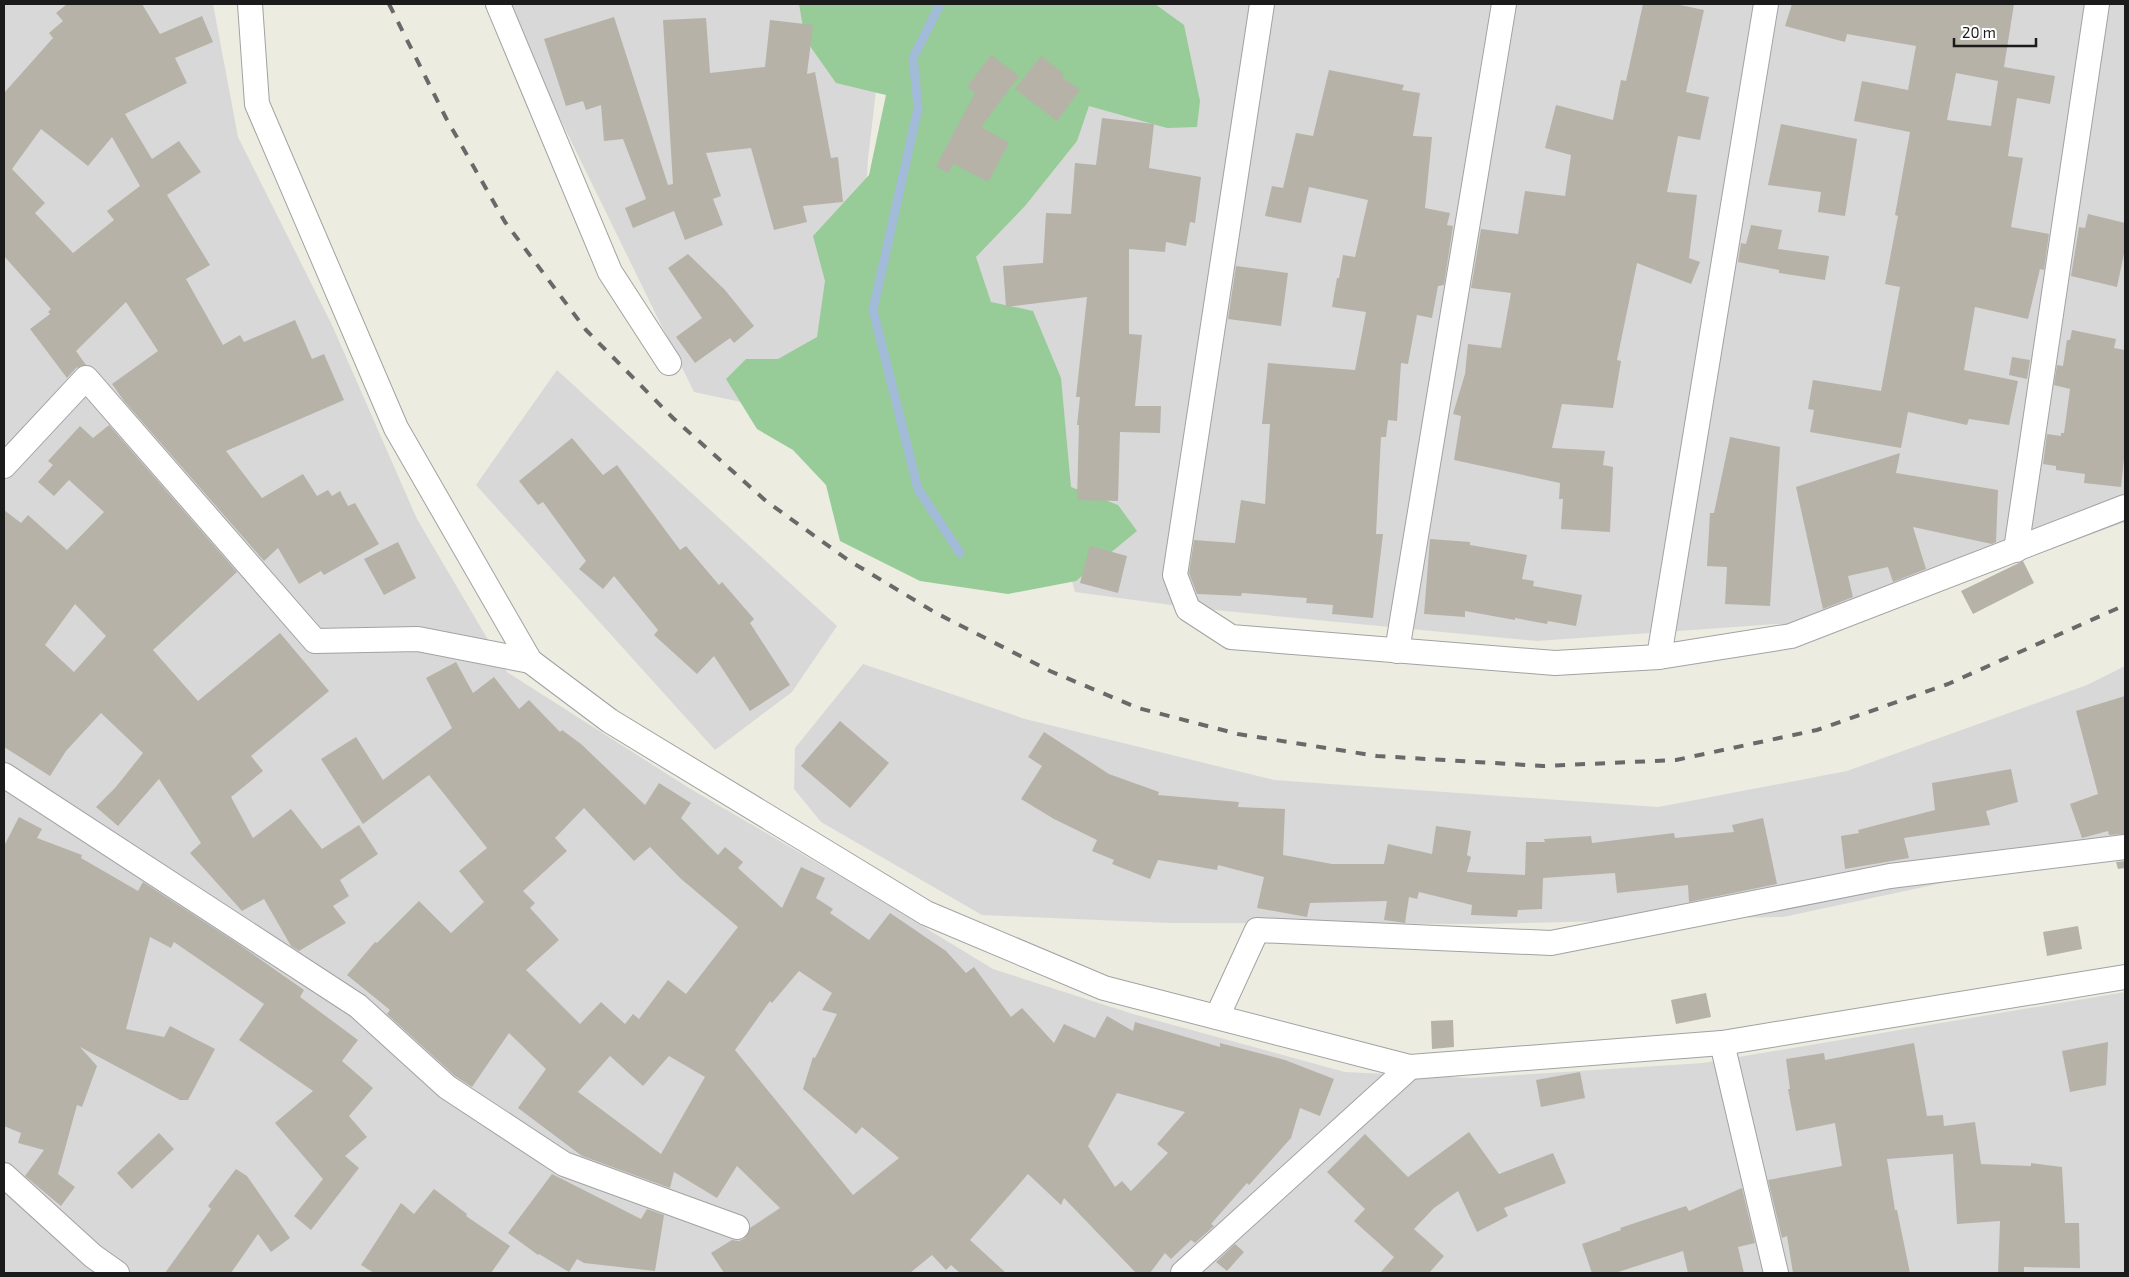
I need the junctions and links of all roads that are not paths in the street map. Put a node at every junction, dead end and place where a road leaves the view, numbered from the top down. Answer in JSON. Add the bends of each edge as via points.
{"nodes":[{"id":1,"x":250,"y":4,"type":"edge"},
{"id":2,"x":498,"y":4,"type":"edge"},
{"id":3,"x":1262,"y":4,"type":"edge"},
{"id":4,"x":1504,"y":4,"type":"edge"},
{"id":5,"x":1766,"y":4,"type":"edge"},
{"id":6,"x":2097,"y":4,"type":"edge"},
{"id":7,"x":669,"y":363,"type":"dead end"},
{"id":8,"x":4,"y":466,"type":"edge"},
{"id":9,"x":2125,"y":507,"type":"edge"},
{"id":10,"x":2016,"y":550,"type":"junction"},
{"id":11,"x":1397,"y":651,"type":"junction"},
{"id":12,"x":1659,"y":657,"type":"junction"},
{"id":13,"x":530,"y":661,"type":"junction"},
{"id":14,"x":4,"y":775,"type":"edge"},
{"id":15,"x":2125,"y":847,"type":"edge"},
{"id":16,"x":2125,"y":976,"type":"edge"},
{"id":17,"x":1217,"y":1017,"type":"junction"},
{"id":18,"x":1722,"y":1043,"type":"junction"},
{"id":19,"x":1410,"y":1067,"type":"junction"},
{"id":20,"x":4,"y":1176,"type":"edge"},
{"id":21,"x":737,"y":1227,"type":"dead end"},
{"id":22,"x":117,"y":1273,"type":"edge"},
{"id":23,"x":1183,"y":1273,"type":"edge"},
{"id":24,"x":1776,"y":1273,"type":"edge"}],
"edges":[{"from":1,"to":13,"type":"street","via":[[257,104],[396,428]]},
{"from":2,"to":7,"type":"street","via":[[610,272]]},
{"from":3,"to":11,"type":"street","via":[[1174,575],[1188,609],[1231,637]]},
{"from":4,"to":11,"type":"street"},
{"from":5,"to":12,"type":"street"},
{"from":6,"to":10,"type":"street"},
{"from":8,"to":13,"type":"street","via":[[86,378],[315,641],[418,639]]},
{"from":9,"to":10,"type":"street"},
{"from":10,"to":12,"type":"street","via":[[1791,636]]},
{"from":11,"to":12,"type":"street","via":[[1555,663]]},
{"from":13,"to":17,"type":"street","via":[[610,722],[926,913],[1104,988]]},
{"from":14,"to":21,"type":"street","via":[[358,1006],[447,1087],[564,1164]]},
{"from":15,"to":17,"type":"street","via":[[1890,876],[1551,943],[1257,930]]},
{"from":16,"to":18,"type":"street"},
{"from":17,"to":19,"type":"street"},
{"from":18,"to":19,"type":"street"},
{"from":18,"to":24,"type":"street"},
{"from":19,"to":23,"type":"street"},
{"from":20,"to":22,"type":"street","via":[[92,1256]]}]}
